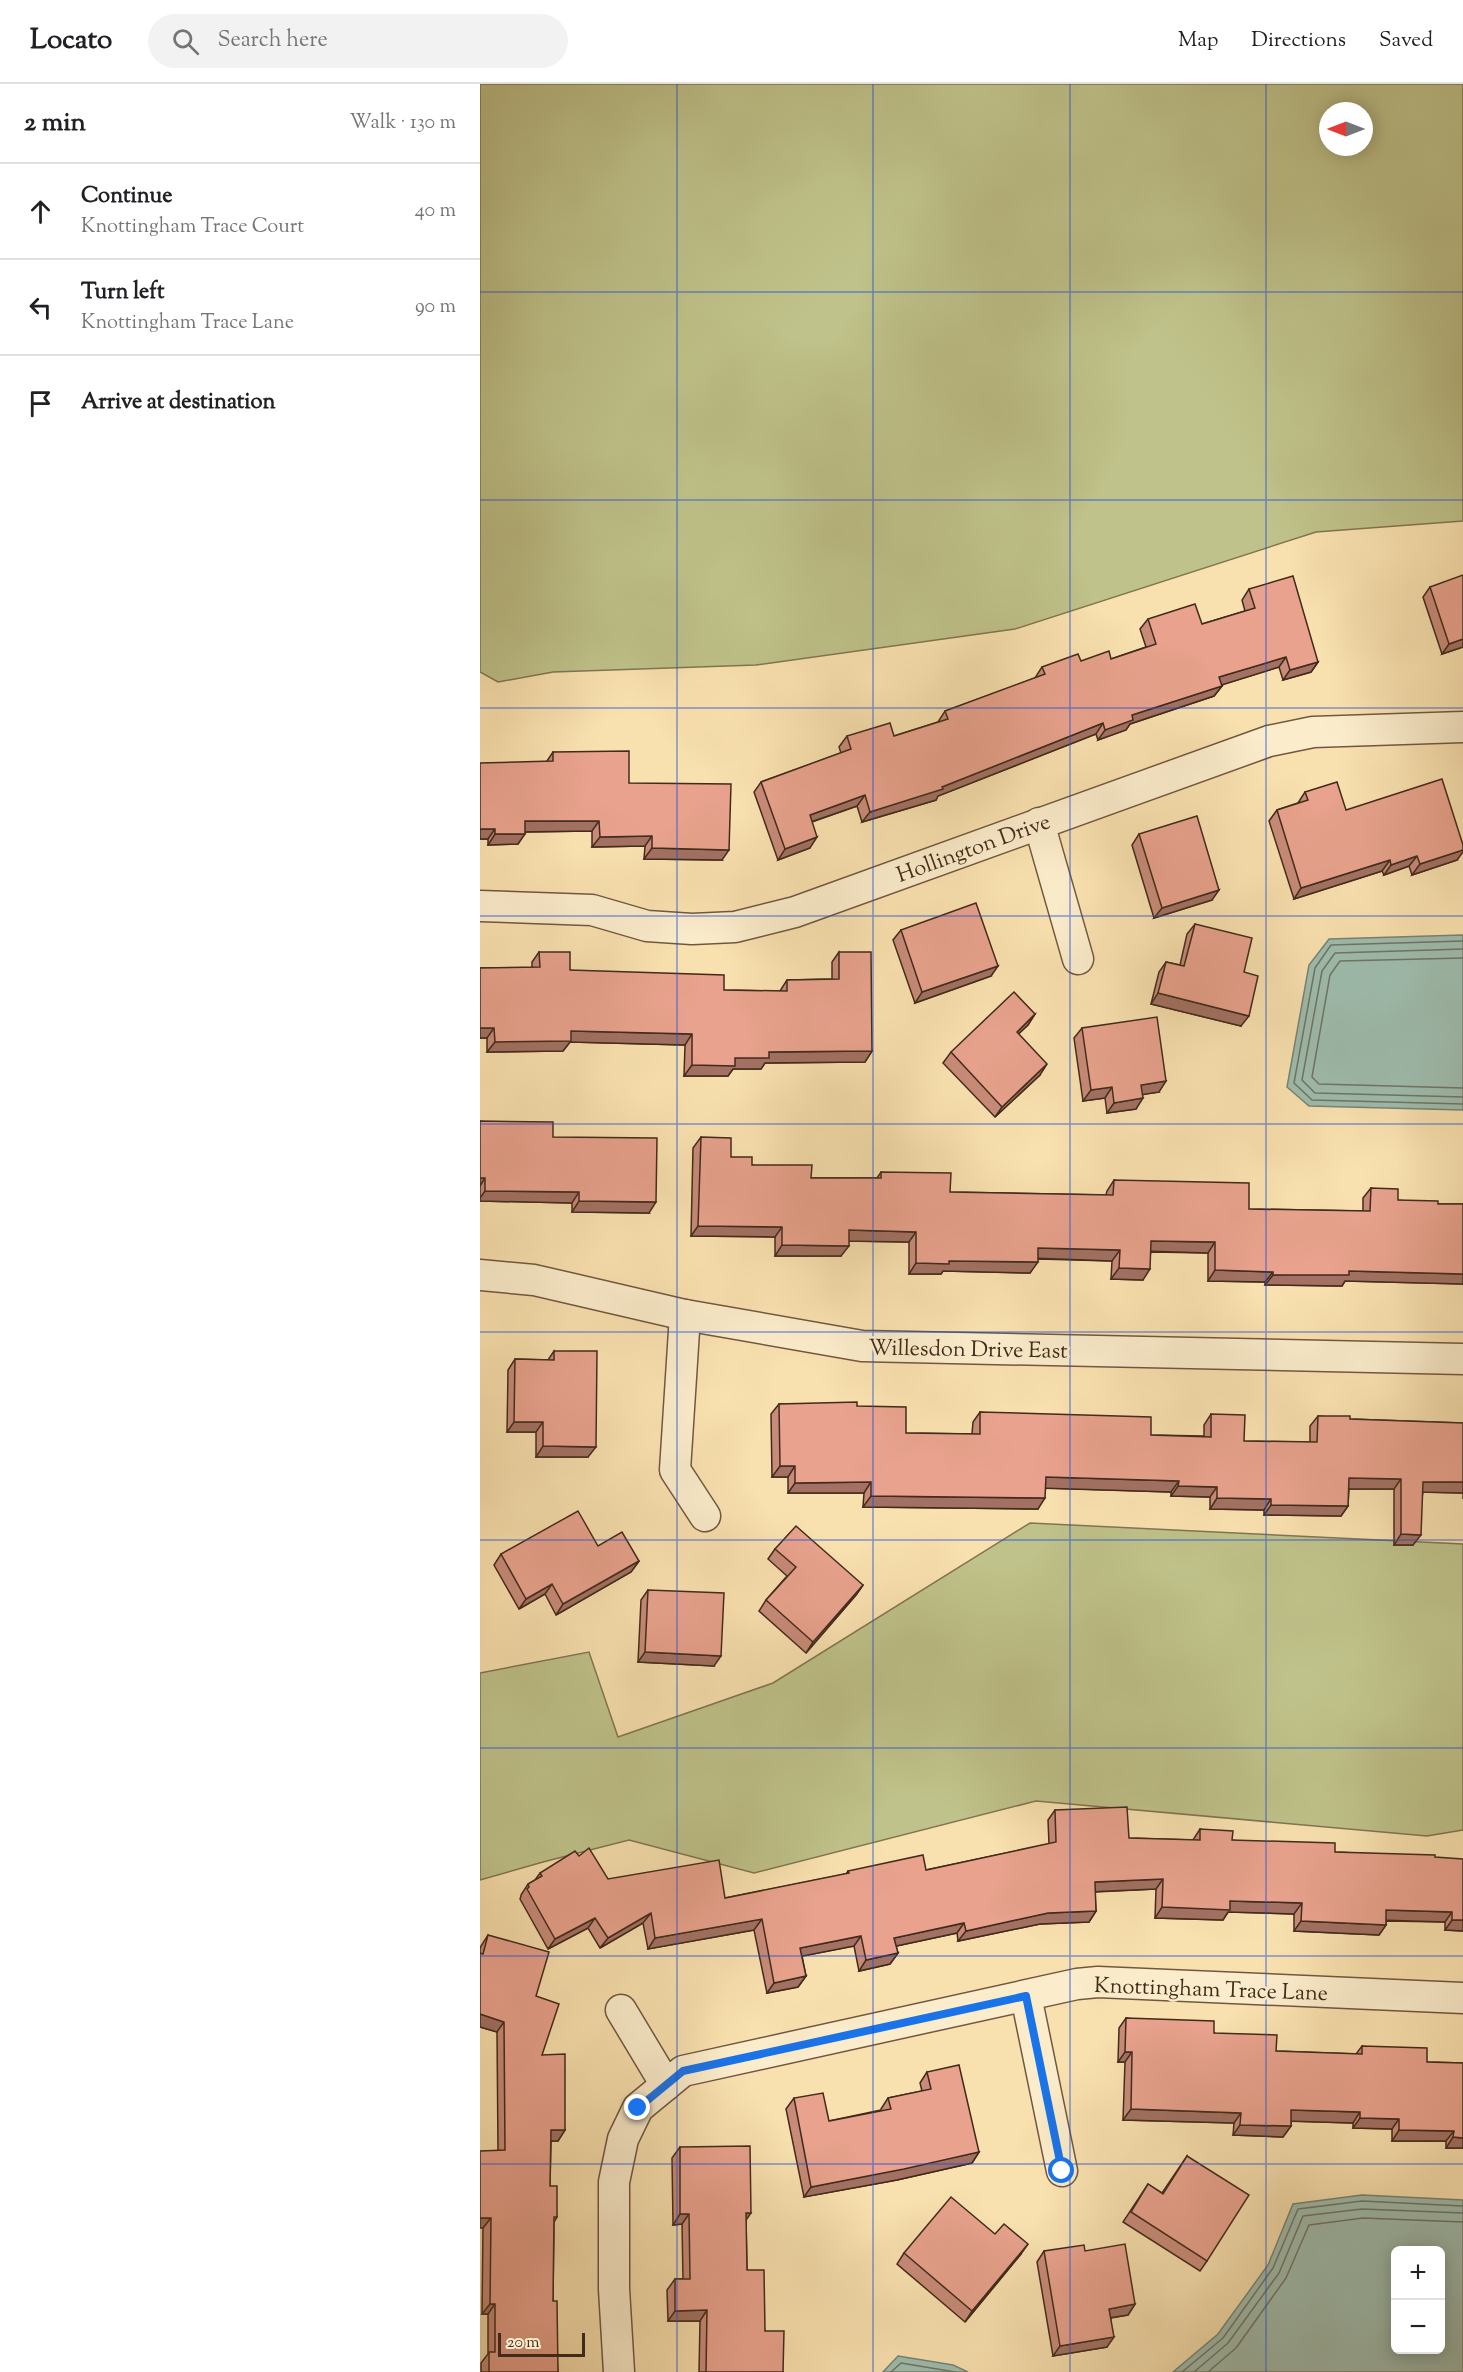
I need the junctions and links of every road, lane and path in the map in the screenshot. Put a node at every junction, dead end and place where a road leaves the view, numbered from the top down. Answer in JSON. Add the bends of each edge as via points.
{"nodes":[{"id":1,"x":1463,"y":727,"type":"edge"},
{"id":2,"x":1039,"y":823,"type":"junction"},
{"id":3,"x":480,"y":906,"type":"edge"},
{"id":4,"x":1078,"y":959,"type":"dead end"},
{"id":5,"x":480,"y":1275,"type":"edge"},
{"id":6,"x":685,"y":1316,"type":"junction"},
{"id":7,"x":1463,"y":1359,"type":"edge"},
{"id":8,"x":705,"y":1516,"type":"dead end"},
{"id":9,"x":1026,"y":1996,"type":"junction"},
{"id":10,"x":1463,"y":1998,"type":"edge"},
{"id":11,"x":621,"y":2010,"type":"dead end"},
{"id":12,"x":666,"y":2085,"type":"junction"},
{"id":13,"x":1062,"y":2171,"type":"dead end"},
{"id":14,"x":619,"y":2372,"type":"edge"}],
"edges":[{"from":1,"to":2,"type":"street","name":"Hollington Drive","via":[[1313,732],[1269,741]]},
{"from":2,"to":3,"type":"street","name":"Hollington Drive","via":[[795,912],[735,927],[647,926],[592,910]]},
{"from":2,"to":4,"type":"street"},
{"from":5,"to":6,"type":"street","name":"Willesdon Drive East","via":[[534,1280]]},
{"from":6,"to":7,"type":"street","name":"Willesdon Drive East","via":[[862,1346]]},
{"from":6,"to":8,"type":"street","via":[[675,1470]]},
{"from":9,"to":10,"type":"street","name":"Knottingham Trace Lane","via":[[1098,1982]]},
{"from":9,"to":12,"type":"street","name":"Knottingham Trace Lane","via":[[683,2071]]},
{"from":9,"to":13,"type":"street"},
{"from":11,"to":12,"type":"street"},
{"from":12,"to":14,"type":"street","name":"Knottingham Trace Lane","via":[[638,2108],[622,2139],[614,2182]]}]}
